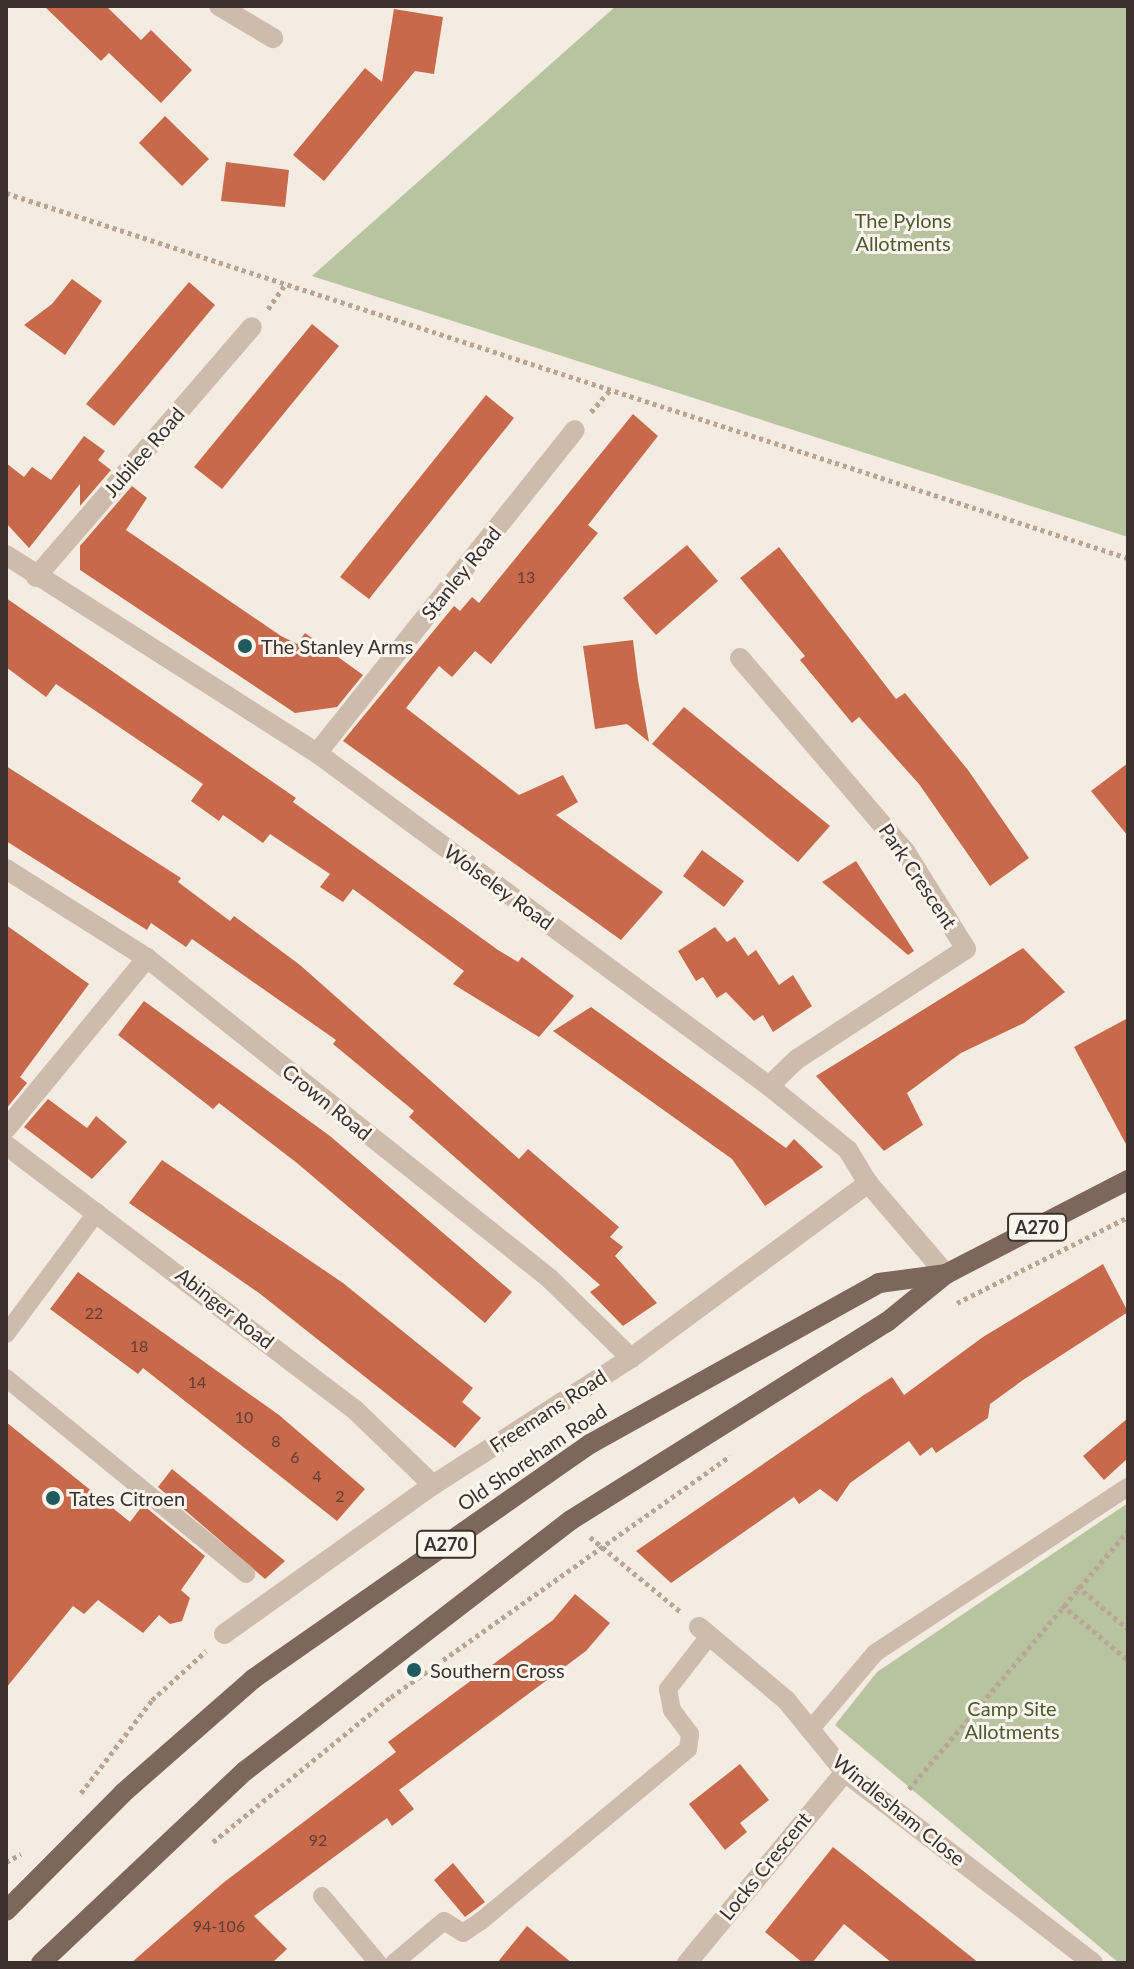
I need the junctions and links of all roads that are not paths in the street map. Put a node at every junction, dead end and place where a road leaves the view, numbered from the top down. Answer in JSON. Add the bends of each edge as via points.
{"nodes":[{"id":1,"x":219,"y":6,"type":"edge"},
{"id":2,"x":273,"y":38,"type":"dead end"},
{"id":3,"x":252,"y":327,"type":"dead end"},
{"id":4,"x":575,"y":430,"type":"dead end"},
{"id":5,"x":6,"y":555,"type":"edge"},
{"id":6,"x":36,"y":577,"type":"junction"},
{"id":7,"x":740,"y":658,"type":"dead end"},
{"id":8,"x":317,"y":753,"type":"junction"},
{"id":9,"x":6,"y":869,"type":"edge"},
{"id":10,"x":147,"y":958,"type":"junction"},
{"id":11,"x":769,"y":1086,"type":"junction"},
{"id":12,"x":6,"y":1129,"type":"edge"},
{"id":13,"x":6,"y":1145,"type":"edge"},
{"id":14,"x":1128,"y":1180,"type":"edge"},
{"id":15,"x":868,"y":1183,"type":"junction"},
{"id":16,"x":97,"y":1212,"type":"junction"},
{"id":17,"x":946,"y":1274,"type":"junction"},
{"id":18,"x":6,"y":1334,"type":"edge"},
{"id":19,"x":631,"y":1358,"type":"junction"},
{"id":20,"x":6,"y":1378,"type":"edge"},
{"id":21,"x":433,"y":1485,"type":"junction"},
{"id":22,"x":1128,"y":1487,"type":"edge"},
{"id":23,"x":246,"y":1574,"type":"dead end"},
{"id":24,"x":705,"y":1631,"type":"joint"},
{"id":25,"x":224,"y":1634,"type":"road end"},
{"id":26,"x":810,"y":1730,"type":"junction"},
{"id":27,"x":845,"y":1772,"type":"junction"},
{"id":28,"x":322,"y":1896,"type":"dead end"},
{"id":29,"x":6,"y":1911,"type":"edge"},
{"id":30,"x":41,"y":1963,"type":"edge"},
{"id":31,"x":378,"y":1963,"type":"edge"},
{"id":32,"x":394,"y":1963,"type":"edge"},
{"id":33,"x":687,"y":1963,"type":"edge"},
{"id":34,"x":1093,"y":1963,"type":"edge"}],
"edges":[{"from":1,"to":2,"type":"street"},
{"from":3,"to":6,"type":"street","name":"Jubilee Road"},
{"from":4,"to":8,"type":"street","name":"Stanley Road"},
{"from":5,"to":6,"type":"street","name":"Wolseley Road"},
{"from":6,"to":8,"type":"street","name":"Wolseley Road"},
{"from":7,"to":11,"type":"street","name":"Park Crescent","via":[[896,840],[966,949],[797,1059]]},
{"from":8,"to":11,"type":"street","name":"Wolseley Road"},
{"from":9,"to":10,"type":"street","name":"Crown Road"},
{"from":10,"to":12,"type":"street"},
{"from":10,"to":19,"type":"street","name":"Crown Road","via":[[549,1278]]},
{"from":11,"to":15,"type":"street","name":"Wolseley Road","via":[[848,1150]]},
{"from":13,"to":16,"type":"street","name":"Abinger Road"},
{"from":14,"to":17,"type":"main road","name":"Old Shoreham Road","number":"A270"},
{"from":15,"to":17,"type":"street","name":"Wolseley Road"},
{"from":15,"to":19,"type":"street","name":"Freemans Road"},
{"from":16,"to":18,"type":"lane"},
{"from":16,"to":21,"type":"street","name":"Abinger Road","via":[[353,1408]]},
{"from":17,"to":29,"type":"main road","name":"Old Shoreham Road","number":"A270","via":[[879,1283],[590,1444],[253,1679],[123,1793]]},
{"from":17,"to":30,"type":"main road","name":"Old Shoreham Road","number":"A270","via":[[887,1322],[571,1520],[245,1771]]},
{"from":19,"to":21,"type":"street","name":"Freemans Road"},
{"from":20,"to":23,"type":"lane"},
{"from":21,"to":25,"type":"street","name":"Freemans Road"},
{"from":22,"to":26,"type":"lane","via":[[875,1653]]},
{"from":24,"to":26,"type":"street","name":"Windlesham Close","via":[[786,1700]]},
{"from":24,"to":32,"type":"lane","via":[[668,1689],[672,1710],[690,1734],[688,1749],[481,1921],[463,1933],[444,1921]]},
{"from":26,"to":27,"type":"street","name":"Windlesham Close"},
{"from":27,"to":33,"type":"street","name":"Locks Crescent"},
{"from":27,"to":34,"type":"street","name":"Windlesham Close"},
{"from":28,"to":31,"type":"lane"}]}
